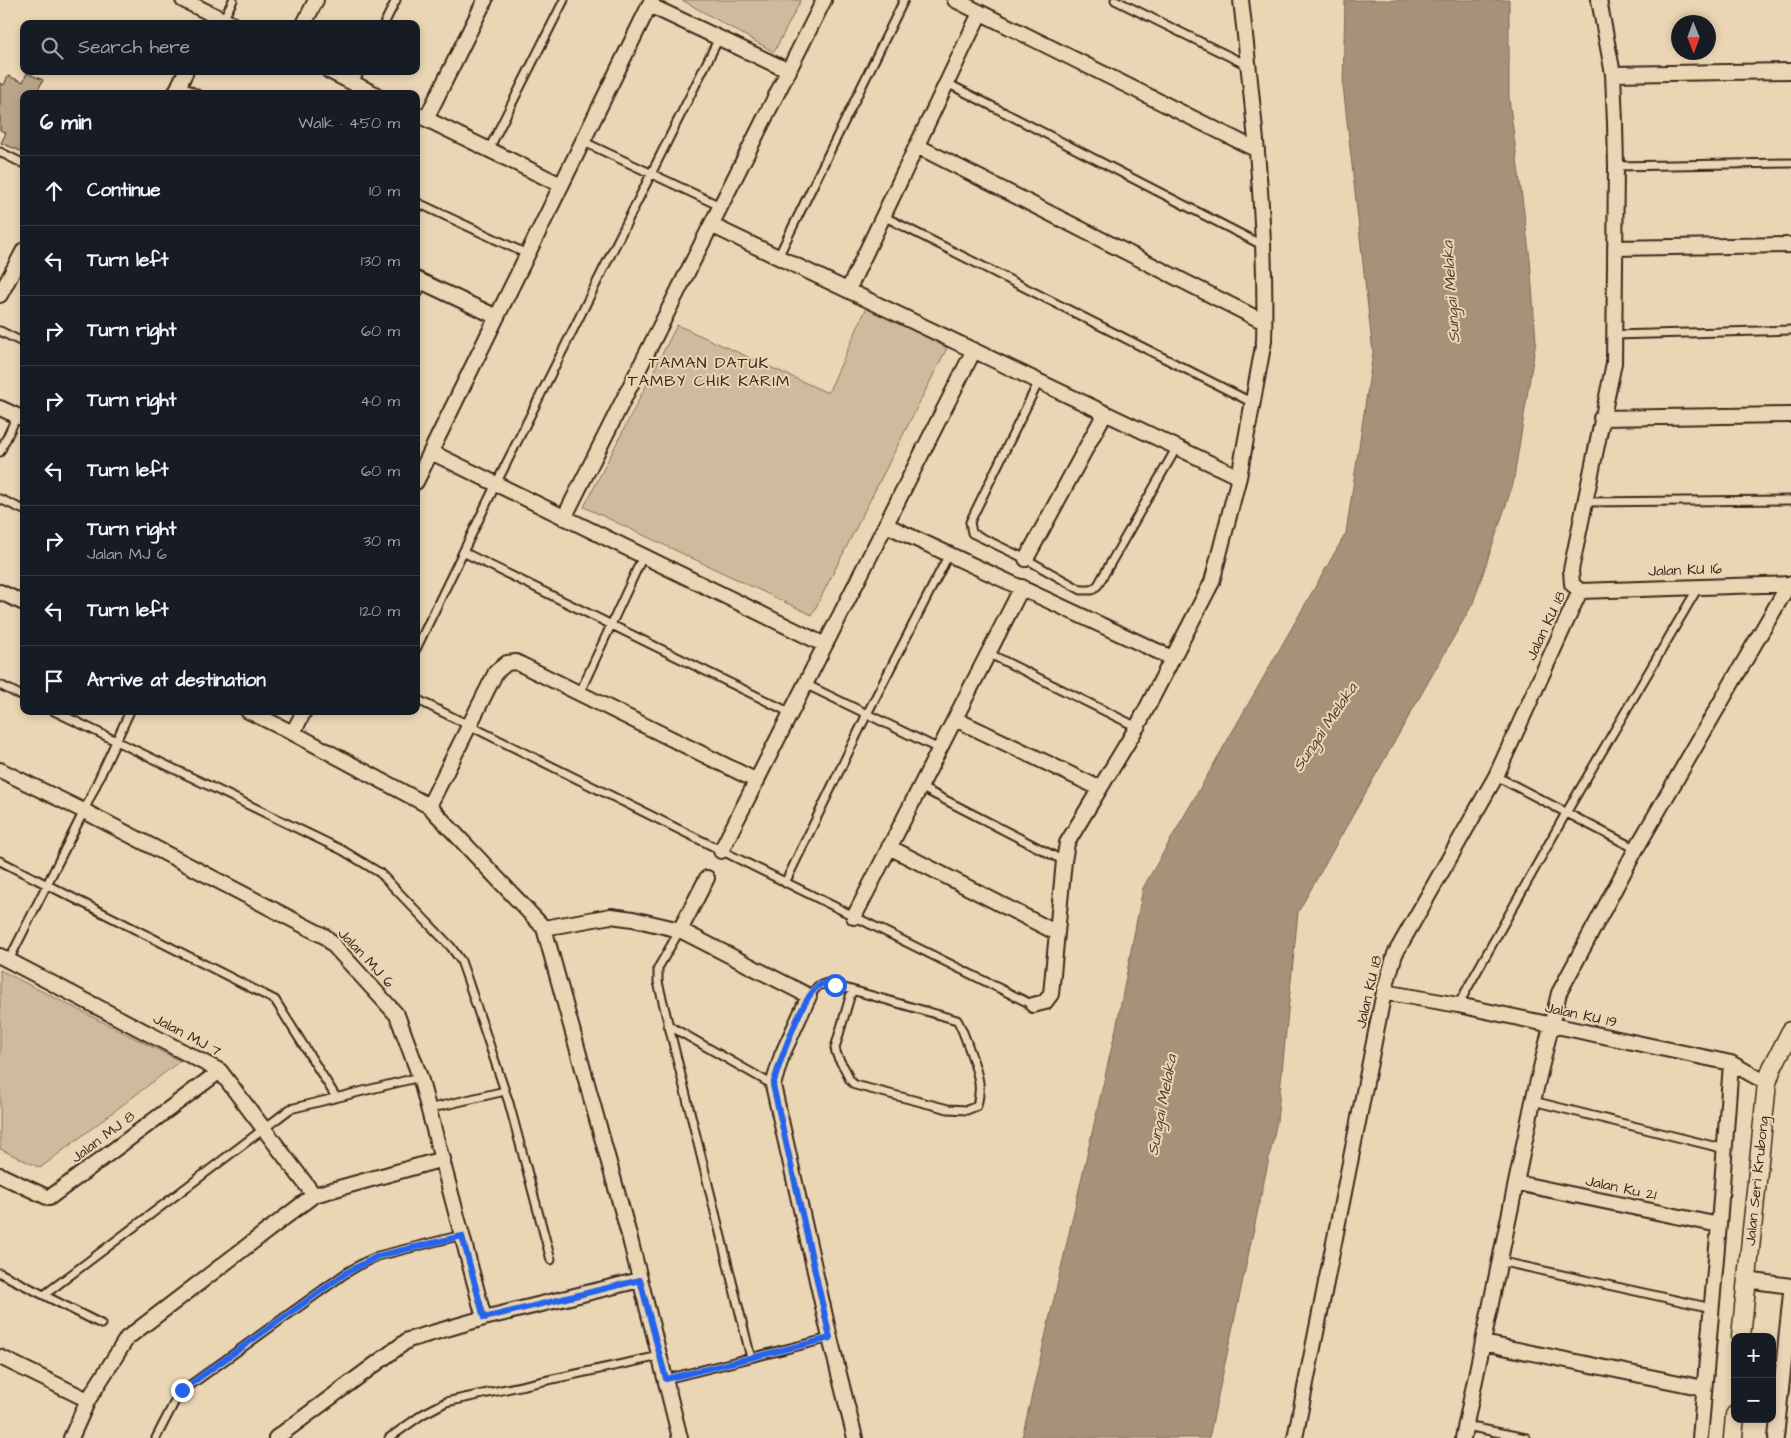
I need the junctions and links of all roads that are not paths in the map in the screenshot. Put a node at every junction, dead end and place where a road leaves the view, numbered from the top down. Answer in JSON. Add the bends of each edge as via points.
{"nodes":[{"id":1,"x":183,"y":0,"type":"edge"},
{"id":2,"x":233,"y":0,"type":"edge"},
{"id":3,"x":316,"y":0,"type":"edge"},
{"id":4,"x":396,"y":0,"type":"edge"},
{"id":5,"x":485,"y":0,"type":"edge"},
{"id":6,"x":564,"y":0,"type":"edge"},
{"id":7,"x":824,"y":0,"type":"edge"},
{"id":8,"x":904,"y":0,"type":"edge"},
{"id":9,"x":955,"y":0,"type":"edge"},
{"id":10,"x":1115,"y":0,"type":"edge"},
{"id":11,"x":1241,"y":0,"type":"edge"},
{"id":12,"x":1599,"y":0,"type":"edge"},
{"id":13,"x":650,"y":3,"type":"edge"},
{"id":14,"x":980,"y":13,"type":"junction"},
{"id":15,"x":218,"y":20,"type":"edge"},
{"id":16,"x":221,"y":20,"type":"edge"},
{"id":17,"x":306,"y":20,"type":"edge"},
{"id":18,"x":386,"y":20,"type":"edge"},
{"id":19,"x":719,"y":38,"type":"junction"},
{"id":20,"x":1249,"y":66,"type":"junction"},
{"id":21,"x":1791,"y":70,"type":"edge"},
{"id":22,"x":789,"y":71,"type":"junction"},
{"id":23,"x":1613,"y":74,"type":"junction"},
{"id":24,"x":184,"y":75,"type":"edge"},
{"id":25,"x":357,"y":77,"type":"edge"},
{"id":26,"x":947,"y":82,"type":"junction"},
{"id":27,"x":177,"y":89,"type":"edge"},
{"id":28,"x":371,"y":90,"type":"edge"},
{"id":29,"x":421,"y":116,"type":"edge"},
{"id":30,"x":582,"y":141,"type":"junction"},
{"id":31,"x":917,"y":146,"type":"junction"},
{"id":32,"x":488,"y":149,"type":"junction"},
{"id":33,"x":1257,"y":150,"type":"junction"},
{"id":34,"x":0,"y":152,"type":"edge"},
{"id":35,"x":20,"y":162,"type":"edge"},
{"id":36,"x":1791,"y":163,"type":"edge"},
{"id":37,"x":1616,"y":166,"type":"junction"},
{"id":38,"x":652,"y":174,"type":"junction"},
{"id":39,"x":561,"y":184,"type":"junction"},
{"id":40,"x":420,"y":204,"type":"edge"},
{"id":41,"x":720,"y":206,"type":"junction"},
{"id":42,"x":883,"y":216,"type":"junction"},
{"id":43,"x":711,"y":225,"type":"junction"},
{"id":44,"x":1263,"y":245,"type":"junction"},
{"id":45,"x":1791,"y":245,"type":"edge"},
{"id":46,"x":1615,"y":248,"type":"junction"},
{"id":47,"x":528,"y":254,"type":"junction"},
{"id":48,"x":778,"y":257,"type":"junction"},
{"id":49,"x":20,"y":259,"type":"edge"},
{"id":50,"x":420,"y":281,"type":"edge"},
{"id":51,"x":848,"y":290,"type":"junction"},
{"id":52,"x":0,"y":295,"type":"edge"},
{"id":53,"x":497,"y":317,"type":"junction"},
{"id":54,"x":1264,"y":322,"type":"junction"},
{"id":55,"x":1791,"y":330,"type":"edge"},
{"id":56,"x":0,"y":331,"type":"edge"},
{"id":57,"x":1614,"y":335,"type":"junction"},
{"id":58,"x":20,"y":341,"type":"edge"},
{"id":59,"x":974,"y":350,"type":"junction"},
{"id":60,"x":1039,"y":382,"type":"junction"},
{"id":61,"x":1253,"y":403,"type":"junction"},
{"id":62,"x":0,"y":408,"type":"edge"},
{"id":63,"x":1105,"y":413,"type":"junction"},
{"id":64,"x":1791,"y":415,"type":"edge"},
{"id":65,"x":20,"y":418,"type":"edge"},
{"id":66,"x":1601,"y":418,"type":"junction"},
{"id":67,"x":1177,"y":447,"type":"junction"},
{"id":68,"x":0,"y":452,"type":"edge"},
{"id":69,"x":431,"y":452,"type":"junction"},
{"id":70,"x":420,"y":474,"type":"edge"},
{"id":71,"x":1239,"y":477,"type":"junction"},
{"id":72,"x":496,"y":484,"type":"junction"},
{"id":73,"x":0,"y":499,"type":"edge"},
{"id":74,"x":1791,"y":500,"type":"edge"},
{"id":75,"x":1585,"y":502,"type":"junction"},
{"id":76,"x":20,"y":508,"type":"edge"},
{"id":77,"x":564,"y":518,"type":"junction"},
{"id":78,"x":886,"y":525,"type":"junction"},
{"id":79,"x":463,"y":552,"type":"junction"},
{"id":80,"x":950,"y":554,"type":"junction"},
{"id":81,"x":643,"y":556,"type":"junction"},
{"id":82,"x":1026,"y":559,"type":"junction"},
{"id":83,"x":1790,"y":584,"type":"edge"},
{"id":84,"x":1699,"y":586,"type":"junction"},
{"id":85,"x":1022,"y":587,"type":"junction"},
{"id":86,"x":1580,"y":590,"type":"junction"},
{"id":87,"x":0,"y":592,"type":"edge"},
{"id":88,"x":20,"y":601,"type":"edge"},
{"id":89,"x":611,"y":624,"type":"junction"},
{"id":90,"x":420,"y":641,"type":"edge"},
{"id":91,"x":825,"y":645,"type":"junction"},
{"id":92,"x":988,"y":653,"type":"junction"},
{"id":93,"x":1172,"y":658,"type":"junction"},
{"id":94,"x":805,"y":684,"type":"junction"},
{"id":95,"x":0,"y":685,"type":"edge"},
{"id":96,"x":580,"y":692,"type":"junction"},
{"id":97,"x":20,"y":695,"type":"edge"},
{"id":98,"x":420,"y":701,"type":"edge"},
{"id":99,"x":791,"y":713,"type":"junction"},
{"id":100,"x":867,"y":714,"type":"junction"},
{"id":101,"x":62,"y":715,"type":"edge"},
{"id":102,"x":128,"y":715,"type":"edge"},
{"id":103,"x":256,"y":715,"type":"edge"},
{"id":104,"x":302,"y":715,"type":"edge"},
{"id":105,"x":955,"y":719,"type":"junction"},
{"id":106,"x":469,"y":725,"type":"junction"},
{"id":107,"x":1137,"y":727,"type":"junction"},
{"id":108,"x":293,"y":734,"type":"junction"},
{"id":109,"x":116,"y":741,"type":"junction"},
{"id":110,"x":940,"y":748,"type":"junction"},
{"id":111,"x":0,"y":770,"type":"edge"},
{"id":112,"x":1496,"y":776,"type":"junction"},
{"id":113,"x":757,"y":780,"type":"junction"},
{"id":114,"x":920,"y":787,"type":"junction"},
{"id":115,"x":1099,"y":788,"type":"junction"},
{"id":116,"x":429,"y":806,"type":"junction"},
{"id":117,"x":84,"y":810,"type":"junction"},
{"id":118,"x":1566,"y":813,"type":"junction"},
{"id":119,"x":889,"y":846,"type":"junction"},
{"id":120,"x":1636,"y":849,"type":"junction"},
{"id":121,"x":722,"y":851,"type":"junction"},
{"id":122,"x":1064,"y":861,"type":"junction"},
{"id":123,"x":0,"y":862,"type":"edge"},
{"id":124,"x":707,"y":878,"type":"dead end"},
{"id":125,"x":785,"y":883,"type":"junction"},
{"id":126,"x":47,"y":885,"type":"junction"},
{"id":127,"x":854,"y":917,"type":"junction"},
{"id":128,"x":544,"y":928,"type":"junction"},
{"id":129,"x":680,"y":930,"type":"junction"},
{"id":130,"x":1057,"y":933,"type":"junction"},
{"id":131,"x":4,"y":958,"type":"edge"},
{"id":132,"x":852,"y":990,"type":"junction"},
{"id":133,"x":1384,"y":992,"type":"junction"},
{"id":134,"x":809,"y":996,"type":"junction"},
{"id":135,"x":1033,"y":1005,"type":"joint"},
{"id":136,"x":1458,"y":1005,"type":"junction"},
{"id":137,"x":668,"y":1025,"type":"junction"},
{"id":138,"x":1550,"y":1026,"type":"junction"},
{"id":139,"x":1791,"y":1031,"type":"edge"},
{"id":140,"x":1731,"y":1064,"type":"junction"},
{"id":141,"x":220,"y":1071,"type":"junction"},
{"id":142,"x":420,"y":1077,"type":"junction"},
{"id":143,"x":1767,"y":1083,"type":"junction"},
{"id":144,"x":773,"y":1085,"type":"junction"},
{"id":145,"x":505,"y":1091,"type":"junction"},
{"id":146,"x":336,"y":1097,"type":"junction"},
{"id":147,"x":1533,"y":1101,"type":"junction"},
{"id":148,"x":428,"y":1109,"type":"junction"},
{"id":149,"x":263,"y":1129,"type":"junction"},
{"id":150,"x":1724,"y":1149,"type":"junction"},
{"id":151,"x":443,"y":1159,"type":"junction"},
{"id":152,"x":0,"y":1175,"type":"edge"},
{"id":153,"x":1517,"y":1183,"type":"junction"},
{"id":154,"x":314,"y":1195,"type":"junction"},
{"id":155,"x":1719,"y":1225,"type":"junction"},
{"id":156,"x":462,"y":1236,"type":"junction"},
{"id":157,"x":551,"y":1260,"type":"dead end"},
{"id":158,"x":1499,"y":1261,"type":"junction"},
{"id":159,"x":0,"y":1273,"type":"edge"},
{"id":160,"x":640,"y":1280,"type":"junction"},
{"id":161,"x":1746,"y":1280,"type":"junction"},
{"id":162,"x":1791,"y":1286,"type":"edge"},
{"id":163,"x":1791,"y":1293,"type":"edge"},
{"id":164,"x":44,"y":1295,"type":"junction"},
{"id":165,"x":1712,"y":1308,"type":"junction"},
{"id":166,"x":484,"y":1318,"type":"junction"},
{"id":167,"x":102,"y":1324,"type":"dead end"},
{"id":168,"x":1742,"y":1333,"type":"edge"},
{"id":169,"x":830,"y":1338,"type":"junction"},
{"id":170,"x":1483,"y":1343,"type":"junction"},
{"id":171,"x":660,"y":1356,"type":"junction"},
{"id":172,"x":0,"y":1357,"type":"edge"},
{"id":173,"x":750,"y":1358,"type":"junction"},
{"id":174,"x":666,"y":1379,"type":"junction"},
{"id":175,"x":1704,"y":1388,"type":"junction"},
{"id":176,"x":88,"y":1400,"type":"junction"},
{"id":177,"x":1734,"y":1423,"type":"edge"},
{"id":178,"x":1464,"y":1432,"type":"edge"},
{"id":179,"x":71,"y":1438,"type":"edge"},
{"id":180,"x":156,"y":1438,"type":"edge"},
{"id":181,"x":276,"y":1438,"type":"edge"},
{"id":182,"x":389,"y":1438,"type":"edge"},
{"id":183,"x":678,"y":1438,"type":"edge"},
{"id":184,"x":855,"y":1438,"type":"edge"},
{"id":185,"x":1295,"y":1438,"type":"edge"},
{"id":186,"x":1526,"y":1438,"type":"edge"},
{"id":187,"x":1700,"y":1438,"type":"edge"},
{"id":188,"x":1733,"y":1438,"type":"edge"},
{"id":189,"x":1776,"y":1438,"type":"edge"}],
"edges":[{"from":1,"to":15,"type":"street"},
{"from":2,"to":16,"type":"lane"},
{"from":3,"to":17,"type":"street"},
{"from":4,"to":18,"type":"lane"},
{"from":5,"to":29,"type":"street"},
{"from":6,"to":32,"type":"lane"},
{"from":7,"to":22,"type":"street"},
{"from":8,"to":48,"type":"lane"},
{"from":9,"to":14,"type":"street"},
{"from":10,"to":20,"type":"lane"},
{"from":11,"to":20,"type":"street"},
{"from":12,"to":23,"type":"street"},
{"from":13,"to":19,"type":"street"},
{"from":13,"to":30,"type":"street"},
{"from":14,"to":26,"type":"street"},
{"from":14,"to":33,"type":"street"},
{"from":19,"to":22,"type":"street"},
{"from":19,"to":38,"type":"lane"},
{"from":20,"to":33,"type":"street"},
{"from":21,"to":23,"type":"street"},
{"from":22,"to":41,"type":"street"},
{"from":23,"to":37,"type":"street"},
{"from":24,"to":27,"type":"street"},
{"from":25,"to":28,"type":"street"},
{"from":26,"to":31,"type":"street"},
{"from":26,"to":44,"type":"lane"},
{"from":29,"to":32,"type":"street"},
{"from":30,"to":38,"type":"lane"},
{"from":30,"to":39,"type":"street"},
{"from":31,"to":42,"type":"street"},
{"from":31,"to":54,"type":"street"},
{"from":32,"to":39,"type":"street"},
{"from":33,"to":44,"type":"street"},
{"from":34,"to":35,"type":"lane"},
{"from":36,"to":37,"type":"lane"},
{"from":37,"to":46,"type":"street"},
{"from":38,"to":41,"type":"lane"},
{"from":38,"to":72,"type":"lane"},
{"from":39,"to":47,"type":"street"},
{"from":40,"to":47,"type":"lane"},
{"from":41,"to":43,"type":"street"},
{"from":42,"to":51,"type":"street"},
{"from":42,"to":61,"type":"lane"},
{"from":43,"to":48,"type":"street"},
{"from":43,"to":77,"type":"street"},
{"from":44,"to":54,"type":"street"},
{"from":45,"to":46,"type":"street"},
{"from":46,"to":57,"type":"street"},
{"from":47,"to":53,"type":"street"},
{"from":48,"to":51,"type":"street"},
{"from":49,"to":52,"type":"street"},
{"from":50,"to":53,"type":"street"},
{"from":51,"to":59,"type":"street"},
{"from":53,"to":69,"type":"street"},
{"from":54,"to":61,"type":"street","via":[[1264,341]]},
{"from":55,"to":57,"type":"lane"},
{"from":56,"to":58,"type":"lane"},
{"from":57,"to":66,"type":"street","via":[[1614,363]]},
{"from":59,"to":60,"type":"street"},
{"from":59,"to":78,"type":"street"},
{"from":60,"to":63,"type":"street"},
{"from":60,"to":82,"type":"lane","via":[[970,522],[972,533]]},
{"from":61,"to":71,"type":"street"},
{"from":62,"to":65,"type":"street"},
{"from":63,"to":67,"type":"street"},
{"from":63,"to":82,"type":"street"},
{"from":64,"to":66,"type":"street"},
{"from":65,"to":68,"type":"lane"},
{"from":66,"to":75,"type":"street"},
{"from":67,"to":71,"type":"street"},
{"from":67,"to":82,"type":"lane","via":[[1098,585],[1092,590],[1081,590]]},
{"from":69,"to":70,"type":"street"},
{"from":69,"to":72,"type":"street"},
{"from":71,"to":93,"type":"street","via":[[1212,582]]},
{"from":72,"to":77,"type":"street"},
{"from":72,"to":79,"type":"lane"},
{"from":73,"to":76,"type":"lane"},
{"from":74,"to":75,"type":"lane"},
{"from":75,"to":86,"type":"street","via":[[1571,570],[1572,584]]},
{"from":77,"to":81,"type":"street"},
{"from":78,"to":80,"type":"street"},
{"from":78,"to":91,"type":"street"},
{"from":79,"to":89,"type":"lane"},
{"from":79,"to":90,"type":"lane"},
{"from":80,"to":85,"type":"street"},
{"from":80,"to":100,"type":"lane"},
{"from":81,"to":89,"type":"lane"},
{"from":81,"to":91,"type":"street"},
{"from":83,"to":84,"type":"street","name":"Jalan KU 16"},
{"from":83,"to":120,"type":"street"},
{"from":84,"to":86,"type":"street","name":"Jalan KU 16"},
{"from":84,"to":118,"type":"lane"},
{"from":85,"to":92,"type":"street"},
{"from":85,"to":93,"type":"street"},
{"from":86,"to":112,"type":"street","name":"Jalan KU 18"},
{"from":87,"to":88,"type":"street"},
{"from":89,"to":96,"type":"lane"},
{"from":89,"to":99,"type":"lane"},
{"from":91,"to":94,"type":"street"},
{"from":92,"to":105,"type":"street"},
{"from":92,"to":107,"type":"lane"},
{"from":93,"to":107,"type":"street"},
{"from":94,"to":99,"type":"street"},
{"from":94,"to":100,"type":"lane"},
{"from":95,"to":97,"type":"lane"},
{"from":96,"to":106,"type":"street","via":[[516,662],[507,664],[496,672]]},
{"from":96,"to":113,"type":"street"},
{"from":98,"to":106,"type":"lane"},
{"from":99,"to":113,"type":"street"},
{"from":100,"to":110,"type":"lane"},
{"from":100,"to":125,"type":"lane"},
{"from":101,"to":109,"type":"lane"},
{"from":102,"to":109,"type":"lane"},
{"from":103,"to":108,"type":"street"},
{"from":104,"to":108,"type":"street"},
{"from":105,"to":110,"type":"street"},
{"from":105,"to":115,"type":"street"},
{"from":106,"to":116,"type":"street"},
{"from":106,"to":121,"type":"lane"},
{"from":107,"to":115,"type":"street"},
{"from":108,"to":116,"type":"street"},
{"from":109,"to":117,"type":"lane"},
{"from":109,"to":145,"type":"lane","via":[[342,850],[380,873],[461,961]]},
{"from":110,"to":114,"type":"street"},
{"from":111,"to":117,"type":"street","name":"Jalan MJ 6"},
{"from":112,"to":118,"type":"lane"},
{"from":112,"to":133,"type":"street","name":"Jalan KU 18","via":[[1395,954]]},
{"from":113,"to":121,"type":"street"},
{"from":114,"to":119,"type":"street"},
{"from":114,"to":122,"type":"lane"},
{"from":115,"to":122,"type":"street","via":[[1067,842]]},
{"from":116,"to":128,"type":"street"},
{"from":117,"to":126,"type":"lane"},
{"from":117,"to":142,"type":"street","name":"Jalan MJ 6","via":[[326,937],[397,1015]]},
{"from":118,"to":120,"type":"lane"},
{"from":118,"to":136,"type":"lane"},
{"from":119,"to":127,"type":"street"},
{"from":119,"to":130,"type":"street"},
{"from":120,"to":138,"type":"street","via":[[1559,993]]},
{"from":121,"to":125,"type":"lane"},
{"from":122,"to":130,"type":"street"},
{"from":123,"to":126,"type":"lane"},
{"from":124,"to":129,"type":"street"},
{"from":125,"to":127,"type":"lane"},
{"from":126,"to":131,"type":"lane"},
{"from":126,"to":146,"type":"lane","via":[[275,1000]]},
{"from":127,"to":135,"type":"lane"},
{"from":128,"to":129,"type":"street","via":[[611,916]]},
{"from":128,"to":160,"type":"street"},
{"from":129,"to":134,"type":"street"},
{"from":129,"to":137,"type":"lane","via":[[658,968]]},
{"from":130,"to":135,"type":"street","via":[[1051,994],[1045,1002]]},
{"from":131,"to":141,"type":"street","name":"Jalan MJ 7"},
{"from":132,"to":132,"type":"lane","via":[[956,1020],[962,1028],[979,1081],[977,1106],[967,1110],[948,1109],[855,1085],[848,1079],[836,1057],[835,1048]]},
{"from":132,"to":134,"type":"lane","via":[[827,983],[818,986]]},
{"from":133,"to":136,"type":"street","name":"Jalan KU 19"},
{"from":133,"to":185,"type":"street","name":"Jalan KU 18"},
{"from":134,"to":144,"type":"street","via":[[782,1056]]},
{"from":136,"to":138,"type":"street","name":"Jalan KU 19"},
{"from":137,"to":144,"type":"lane"},
{"from":137,"to":173,"type":"lane"},
{"from":138,"to":140,"type":"street","name":"Jalan KU 19"},
{"from":138,"to":147,"type":"street"},
{"from":139,"to":143,"type":"street","name":"Jalan Seri Krubong"},
{"from":140,"to":143,"type":"street","name":"Jalan KU 19"},
{"from":140,"to":150,"type":"street"},
{"from":141,"to":149,"type":"street","name":"Jalan MJ 7"},
{"from":141,"to":152,"type":"street","name":"Jalan MJ 8","via":[[49,1198]]},
{"from":142,"to":146,"type":"lane"},
{"from":142,"to":148,"type":"street","name":"Jalan MJ 6"},
{"from":143,"to":161,"type":"street","name":"Jalan Seri Krubong"},
{"from":144,"to":169,"type":"street"},
{"from":145,"to":148,"type":"lane"},
{"from":145,"to":157,"type":"lane"},
{"from":146,"to":149,"type":"lane","via":[[290,1109]]},
{"from":147,"to":150,"type":"lane"},
{"from":147,"to":153,"type":"street"},
{"from":148,"to":151,"type":"street","name":"Jalan MJ 6"},
{"from":149,"to":154,"type":"street","name":"Jalan MJ 7"},
{"from":149,"to":164,"type":"lane"},
{"from":150,"to":155,"type":"street"},
{"from":151,"to":154,"type":"street"},
{"from":151,"to":156,"type":"street","name":"Jalan MJ 6"},
{"from":153,"to":155,"type":"street","name":"Jalan Ku 21"},
{"from":153,"to":158,"type":"street"},
{"from":154,"to":176,"type":"street","via":[[127,1338]]},
{"from":155,"to":165,"type":"street"},
{"from":156,"to":166,"type":"street","name":"Jalan MJ 6"},
{"from":156,"to":180,"type":"lane","via":[[378,1256],[346,1273],[182,1390]]},
{"from":158,"to":165,"type":"lane"},
{"from":158,"to":170,"type":"street"},
{"from":159,"to":164,"type":"lane"},
{"from":160,"to":166,"type":"street"},
{"from":160,"to":171,"type":"street"},
{"from":161,"to":162,"type":"street"},
{"from":161,"to":168,"type":"street","name":"Jalan Seri Krubong"},
{"from":163,"to":189,"type":"street"},
{"from":164,"to":167,"type":"lane"},
{"from":165,"to":175,"type":"street"},
{"from":166,"to":181,"type":"street","via":[[408,1340]]},
{"from":169,"to":173,"type":"lane"},
{"from":169,"to":184,"type":"street"},
{"from":170,"to":175,"type":"street"},
{"from":170,"to":178,"type":"street"},
{"from":171,"to":174,"type":"street"},
{"from":171,"to":182,"type":"lane","via":[[446,1402]]},
{"from":172,"to":176,"type":"street"},
{"from":173,"to":174,"type":"lane"},
{"from":174,"to":183,"type":"street"},
{"from":175,"to":187,"type":"street"},
{"from":176,"to":179,"type":"street"},
{"from":177,"to":188,"type":"street"},
{"from":178,"to":186,"type":"lane"}]}
